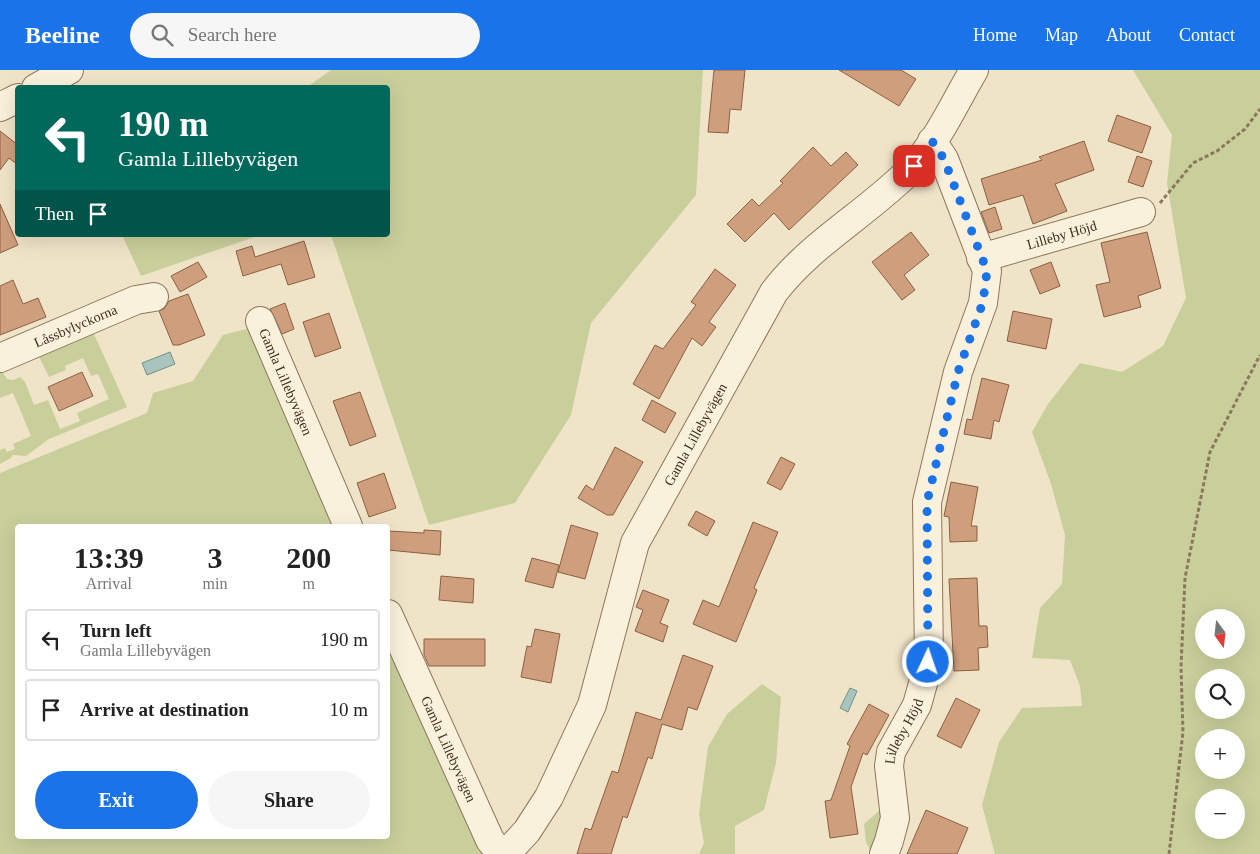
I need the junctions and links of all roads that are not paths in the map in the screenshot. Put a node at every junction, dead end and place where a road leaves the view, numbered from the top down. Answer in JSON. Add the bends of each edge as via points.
{"nodes":[{"id":1,"x":974,"y":70,"type":"edge"},
{"id":2,"x":62,"y":72,"type":"edge"},
{"id":3,"x":41,"y":85,"type":"edge"},
{"id":4,"x":15,"y":100,"type":"edge"},
{"id":5,"x":0,"y":107,"type":"edge"},
{"id":6,"x":932,"y":141,"type":"junction"},
{"id":7,"x":1141,"y":212,"type":"road end"},
{"id":8,"x":981,"y":258,"type":"junction"},
{"id":9,"x":154,"y":297,"type":"dead end"},
{"id":10,"x":260,"y":321,"type":"dead end"},
{"id":11,"x":0,"y":358,"type":"edge"},
{"id":12,"x":347,"y":524,"type":"edge"},
{"id":13,"x":390,"y":618,"type":"edge"},
{"id":14,"x":502,"y":854,"type":"edge"},
{"id":15,"x":506,"y":854,"type":"edge"},
{"id":16,"x":884,"y":854,"type":"edge"}],
"edges":[{"from":1,"to":6,"type":"street","name":"Gamla Lillebyvägen"},
{"from":2,"to":3,"type":"street"},
{"from":4,"to":5,"type":"street"},
{"from":6,"to":8,"type":"street","name":"Lilleby Höjd","via":[[944,159]]},
{"from":6,"to":15,"type":"street","name":"Gamla Lillebyvägen","via":[[914,166],[804,260],[774,292],[635,543],[598,686],[585,721],[549,797]]},
{"from":7,"to":8,"type":"street","name":"Lilleby Höjd"},
{"from":8,"to":16,"type":"street","name":"Lilleby Höjd","via":[[987,271],[983,302],[958,372],[927,502],[928,662],[917,705],[891,752],[889,766],[895,818]]},
{"from":9,"to":11,"type":"street","name":"Låssbylyckorna","via":[[136,300]]},
{"from":10,"to":12,"type":"street","name":"Gamla Lillebyvägen"},
{"from":13,"to":14,"type":"street","name":"Gamla Lillebyvägen","via":[[490,840]]}]}
